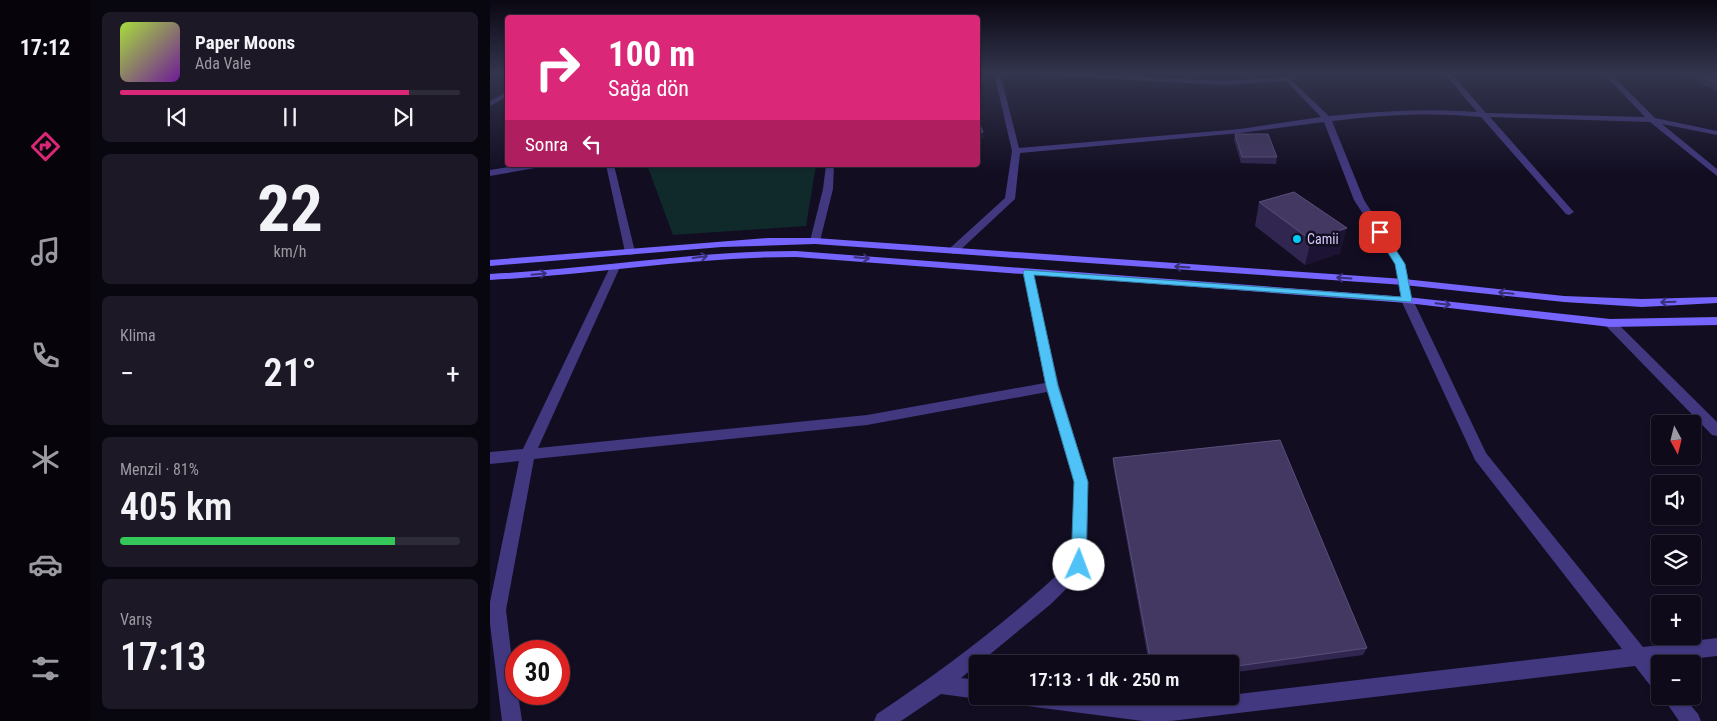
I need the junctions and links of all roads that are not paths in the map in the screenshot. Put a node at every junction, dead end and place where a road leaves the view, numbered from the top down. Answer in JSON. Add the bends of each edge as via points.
{"nodes":[{"id":1,"x":1005,"y":107,"type":"edge"},
{"id":2,"x":1315,"y":107,"type":"edge"},
{"id":3,"x":1477,"y":107,"type":"edge"},
{"id":4,"x":1639,"y":107,"type":"edge"},
{"id":5,"x":1485,"y":115,"type":"junction"},
{"id":6,"x":1327,"y":119,"type":"junction"},
{"id":7,"x":1652,"y":120,"type":"junction"},
{"id":8,"x":1717,"y":133,"type":"edge"},
{"id":9,"x":1016,"y":151,"type":"junction"},
{"id":10,"x":524,"y":167,"type":"edge"},
{"id":11,"x":610,"y":167,"type":"edge"},
{"id":12,"x":830,"y":167,"type":"edge"},
{"id":13,"x":490,"y":173,"type":"edge"},
{"id":14,"x":1717,"y":173,"type":"edge"},
{"id":15,"x":1570,"y":212,"type":"dead end"},
{"id":16,"x":815,"y":240,"type":"junction"},
{"id":17,"x":953,"y":251,"type":"junction"},
{"id":18,"x":630,"y":252,"type":"junction"},
{"id":19,"x":490,"y":263,"type":"edge"},
{"id":20,"x":615,"y":267,"type":"junction"},
{"id":21,"x":1028,"y":272,"type":"junction"},
{"id":22,"x":490,"y":277,"type":"edge"},
{"id":23,"x":1404,"y":282,"type":"junction"},
{"id":24,"x":1407,"y":300,"type":"junction"},
{"id":25,"x":1717,"y":300,"type":"edge"},
{"id":26,"x":1717,"y":321,"type":"edge"},
{"id":27,"x":1610,"y":323,"type":"junction"},
{"id":28,"x":1052,"y":386,"type":"junction"},
{"id":29,"x":1717,"y":431,"type":"edge"},
{"id":30,"x":528,"y":453,"type":"junction"},
{"id":31,"x":490,"y":458,"type":"edge"},
{"id":32,"x":1717,"y":647,"type":"edge"},
{"id":33,"x":1638,"y":655,"type":"junction"},
{"id":34,"x":1651,"y":671,"type":"edge"},
{"id":35,"x":939,"y":684,"type":"junction"},
{"id":36,"x":969,"y":689,"type":"edge"},
{"id":37,"x":1239,"y":704,"type":"edge"},
{"id":38,"x":1092,"y":705,"type":"edge"},
{"id":39,"x":1230,"y":705,"type":"edge"},
{"id":40,"x":1678,"y":705,"type":"edge"},
{"id":41,"x":512,"y":721,"type":"edge"},
{"id":42,"x":884,"y":721,"type":"edge"},
{"id":43,"x":1691,"y":721,"type":"edge"}],
"edges":[{"from":1,"to":9,"type":"street"},
{"from":2,"to":6,"type":"street"},
{"from":3,"to":5,"type":"street"},
{"from":4,"to":7,"type":"street"},
{"from":5,"to":6,"type":"street","via":[[1430,111]]},
{"from":5,"to":7,"type":"street"},
{"from":5,"to":15,"type":"street"},
{"from":6,"to":9,"type":"street","via":[[1240,131]]},
{"from":6,"to":23,"type":"street","via":[[1359,200],[1400,264]]},
{"from":7,"to":8,"type":"street"},
{"from":7,"to":14,"type":"street"},
{"from":9,"to":17,"type":"street","via":[[1010,199]]},
{"from":10,"to":13,"type":"street"},
{"from":11,"to":18,"type":"street"},
{"from":12,"to":16,"type":"street","via":[[828,189]]},
{"from":16,"to":17,"type":"street"},
{"from":16,"to":18,"type":"street","via":[[772,239]]},
{"from":23,"to":17,"type":"street","one_way":true},
{"from":18,"to":19,"type":"street"},
{"from":18,"to":20,"type":"street"},
{"from":20,"to":21,"type":"street","one_way":true,"via":[[756,253],[820,254]]},
{"from":22,"to":20,"type":"street","one_way":true},
{"from":20,"to":30,"type":"street"},
{"from":21,"to":24,"type":"street"},
{"from":21,"to":28,"type":"street"},
{"from":23,"to":24,"type":"street"},
{"from":25,"to":23,"type":"street","one_way":true,"via":[[1642,303],[1574,300]]},
{"from":24,"to":27,"type":"street","one_way":true},
{"from":24,"to":33,"type":"street","via":[[1480,456]]},
{"from":26,"to":27,"type":"street"},
{"from":27,"to":29,"type":"street"},
{"from":28,"to":30,"type":"street","via":[[867,420]]},
{"from":28,"to":35,"type":"street","via":[[1081,482],[1079,565],[1045,598]]},
{"from":30,"to":31,"type":"street"},
{"from":30,"to":41,"type":"street","via":[[498,610]]},
{"from":32,"to":33,"type":"street"},
{"from":33,"to":34,"type":"street"},
{"from":33,"to":37,"type":"street"},
{"from":35,"to":36,"type":"street"},
{"from":35,"to":42,"type":"street"},
{"from":38,"to":39,"type":"street","via":[[1156,714]]},
{"from":40,"to":43,"type":"street"}]}
